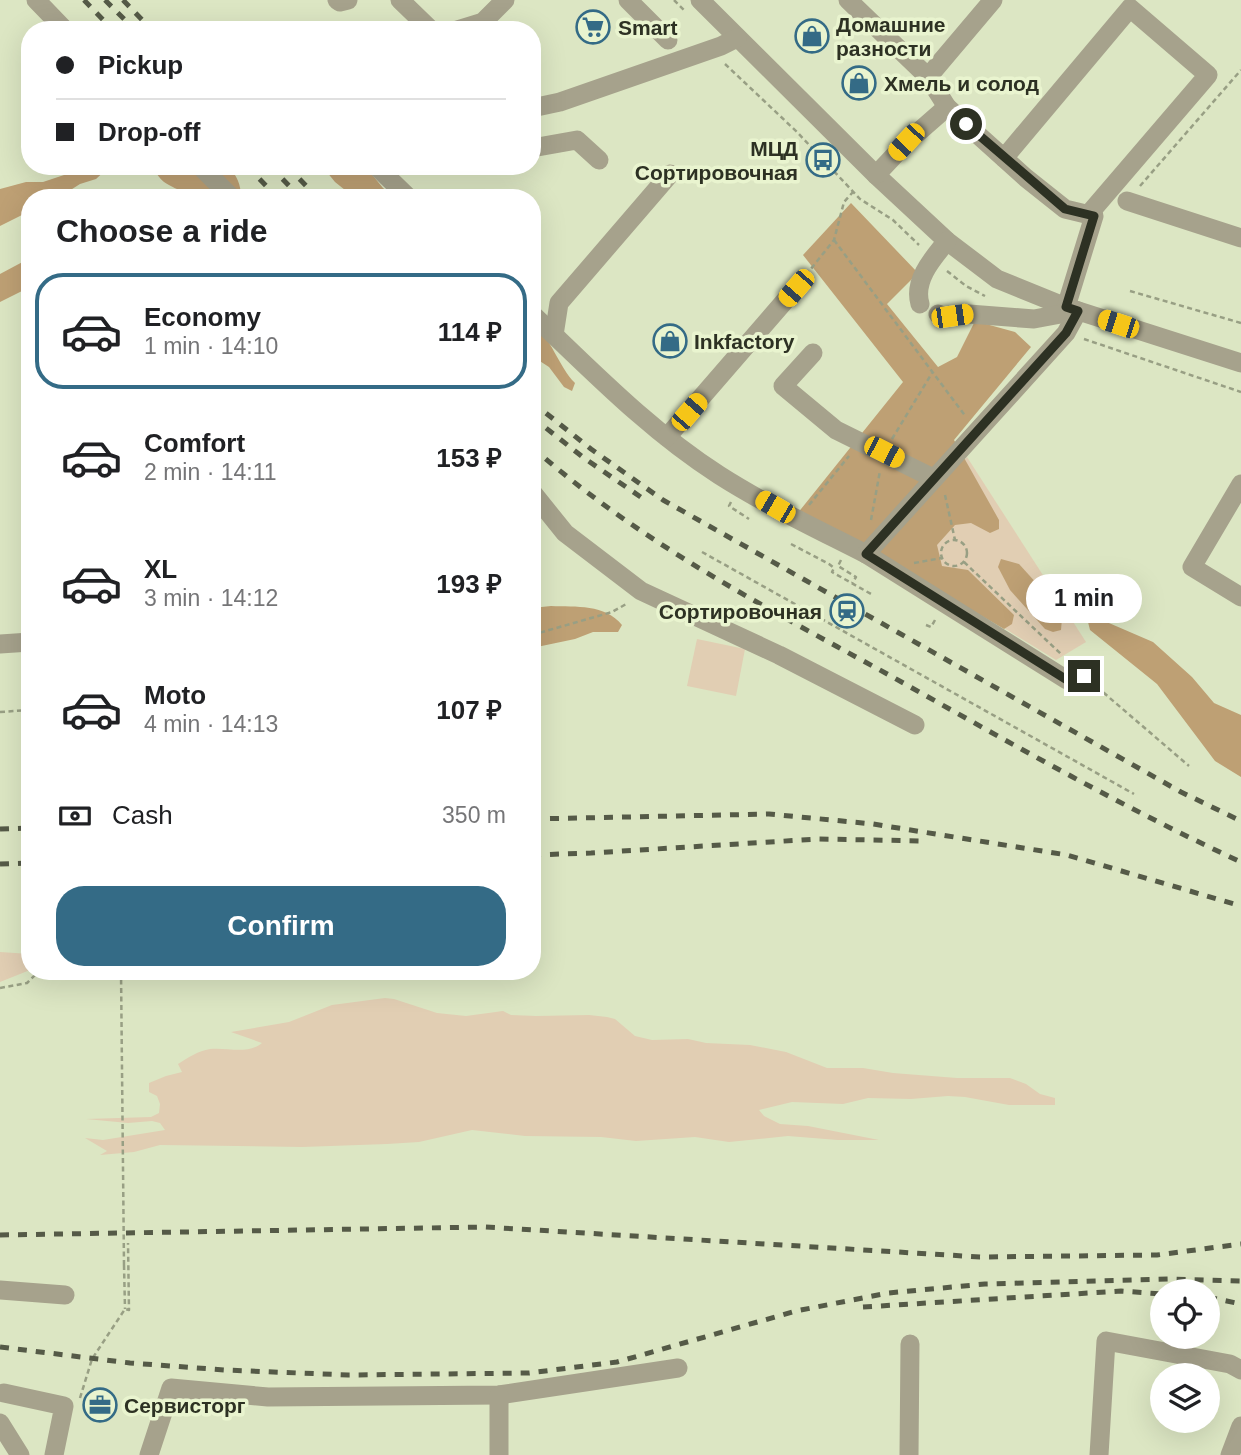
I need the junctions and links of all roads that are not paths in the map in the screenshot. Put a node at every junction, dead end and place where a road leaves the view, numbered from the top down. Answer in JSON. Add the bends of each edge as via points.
{"nodes":[{"id":1,"x":36,"y":0,"type":"edge"},
{"id":2,"x":337,"y":0,"type":"edge"},
{"id":3,"x":348,"y":0,"type":"edge"},
{"id":4,"x":400,"y":0,"type":"edge"},
{"id":5,"x":505,"y":0,"type":"edge"},
{"id":6,"x":628,"y":0,"type":"edge"},
{"id":7,"x":700,"y":0,"type":"edge"},
{"id":8,"x":848,"y":0,"type":"edge"},
{"id":9,"x":993,"y":0,"type":"edge"},
{"id":10,"x":56,"y":21,"type":"edge"},
{"id":11,"x":422,"y":21,"type":"edge"},
{"id":12,"x":484,"y":21,"type":"edge"},
{"id":13,"x":737,"y":38,"type":"junction"},
{"id":14,"x":668,"y":40,"type":"dead end"},
{"id":15,"x":928,"y":77,"type":"junction"},
{"id":16,"x":541,"y":106,"type":"edge"},
{"id":17,"x":947,"y":107,"type":"junction"},
{"id":18,"x":541,"y":146,"type":"edge"},
{"id":19,"x":1004,"y":158,"type":"junction"},
{"id":20,"x":599,"y":160,"type":"dead end"},
{"id":21,"x":670,"y":174,"type":"dead end"},
{"id":22,"x":209,"y":175,"type":"edge"},
{"id":23,"x":385,"y":175,"type":"edge"},
{"id":24,"x":876,"y":175,"type":"junction"},
{"id":25,"x":223,"y":189,"type":"edge"},
{"id":26,"x":400,"y":189,"type":"edge"},
{"id":27,"x":1127,"y":201,"type":"road end"},
{"id":28,"x":1088,"y":215,"type":"junction"},
{"id":29,"x":1241,"y":238,"type":"edge"},
{"id":30,"x":947,"y":241,"type":"junction"},
{"id":31,"x":796,"y":288,"type":"road end"},
{"id":32,"x":920,"y":304,"type":"dead end"},
{"id":33,"x":1072,"y":309,"type":"junction"},
{"id":34,"x":938,"y":314,"type":"dead end"},
{"id":35,"x":541,"y":323,"type":"edge"},
{"id":36,"x":554,"y":335,"type":"junction"},
{"id":37,"x":813,"y":353,"type":"dead end"},
{"id":38,"x":1241,"y":363,"type":"edge"},
{"id":39,"x":667,"y":437,"type":"junction"},
{"id":40,"x":936,"y":474,"type":"junction"},
{"id":41,"x":1241,"y":484,"type":"edge"},
{"id":42,"x":541,"y":509,"type":"edge"},
{"id":43,"x":866,"y":554,"type":"junction"},
{"id":44,"x":1241,"y":597,"type":"edge"},
{"id":45,"x":21,"y":643,"type":"edge"},
{"id":46,"x":0,"y":644,"type":"edge"},
{"id":47,"x":1084,"y":676,"type":"road end"},
{"id":48,"x":915,"y":725,"type":"dead end"},
{"id":49,"x":0,"y":1290,"type":"edge"},
{"id":50,"x":65,"y":1295,"type":"dead end"},
{"id":51,"x":910,"y":1344,"type":"dead end"},
{"id":52,"x":678,"y":1368,"type":"dead end"},
{"id":53,"x":1241,"y":1370,"type":"edge"},
{"id":54,"x":4,"y":1393,"type":"dead end"},
{"id":55,"x":499,"y":1395,"type":"junction"},
{"id":56,"x":0,"y":1423,"type":"edge"},
{"id":57,"x":1241,"y":1426,"type":"edge"},
{"id":58,"x":20,"y":1455,"type":"edge"},
{"id":59,"x":54,"y":1455,"type":"edge"},
{"id":60,"x":149,"y":1455,"type":"edge"},
{"id":61,"x":499,"y":1455,"type":"edge"},
{"id":62,"x":909,"y":1455,"type":"edge"},
{"id":63,"x":1099,"y":1455,"type":"edge"},
{"id":64,"x":1230,"y":1455,"type":"edge"}],
"edges":[{"from":1,"to":10,"type":"street"},
{"from":2,"to":3,"type":"street"},
{"from":4,"to":11,"type":"street"},
{"from":5,"to":12,"type":"street"},
{"from":6,"to":14,"type":"street"},
{"from":7,"to":13,"type":"street"},
{"from":8,"to":15,"type":"street"},
{"from":9,"to":15,"type":"street"},
{"from":13,"to":16,"type":"street"},
{"from":13,"to":24,"type":"street"},
{"from":15,"to":17,"type":"street"},
{"from":17,"to":19,"type":"street"},
{"from":17,"to":24,"type":"street"},
{"from":18,"to":20,"type":"street","via":[[577,140]]},
{"from":19,"to":28,"type":"street","via":[[1065,209]]},
{"from":19,"to":28,"type":"street","via":[[1130,8],[1208,75]]},
{"from":21,"to":36,"type":"street","via":[[558,303]]},
{"from":22,"to":25,"type":"street"},
{"from":23,"to":26,"type":"street"},
{"from":24,"to":30,"type":"street"},
{"from":27,"to":29,"type":"street"},
{"from":28,"to":33,"type":"street","via":[[1094,216]]},
{"from":30,"to":32,"type":"street","via":[[923,274]]},
{"from":30,"to":33,"type":"street","via":[[997,279]]},
{"from":31,"to":39,"type":"street"},
{"from":33,"to":34,"type":"street","via":[[1034,320]]},
{"from":33,"to":38,"type":"street"},
{"from":33,"to":40,"type":"street","via":[[1066,333]]},
{"from":35,"to":36,"type":"street"},
{"from":36,"to":39,"type":"street"},
{"from":37,"to":40,"type":"street","via":[[783,386],[836,430]]},
{"from":39,"to":43,"type":"street","via":[[719,475]]},
{"from":40,"to":43,"type":"street"},
{"from":41,"to":44,"type":"street","via":[[1192,567]]},
{"from":42,"to":48,"type":"street","via":[[641,591]]},
{"from":43,"to":47,"type":"street","via":[[1067,680]]},
{"from":45,"to":46,"type":"street"},
{"from":49,"to":50,"type":"street"},
{"from":51,"to":62,"type":"street"},
{"from":52,"to":55,"type":"street"},
{"from":53,"to":63,"type":"street","via":[[1230,1364],[1106,1341]]},
{"from":54,"to":59,"type":"street","via":[[64,1406]]},
{"from":55,"to":60,"type":"street","via":[[268,1397],[171,1388]]},
{"from":55,"to":61,"type":"street"},
{"from":56,"to":58,"type":"street"},
{"from":57,"to":64,"type":"street"}]}
